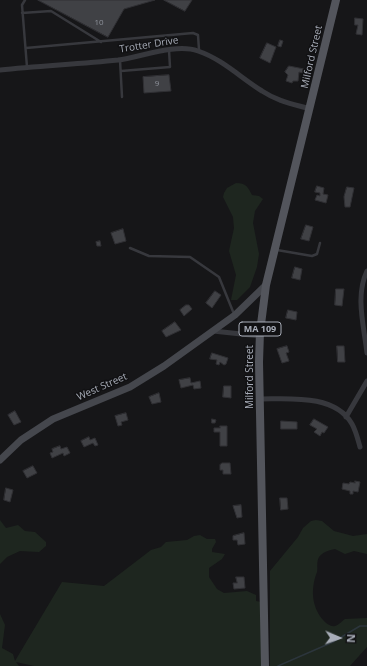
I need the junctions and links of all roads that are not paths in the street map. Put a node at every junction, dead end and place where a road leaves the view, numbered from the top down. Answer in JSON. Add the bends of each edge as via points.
{"nodes":[{"id":1,"x":25,"y":0,"type":"edge"},
{"id":2,"x":336,"y":0,"type":"edge"},
{"id":3,"x":22,"y":13,"type":"junction"},
{"id":4,"x":101,"y":42,"type":"junction"},
{"id":5,"x":26,"y":48,"type":"junction"},
{"id":6,"x":168,"y":50,"type":"junction"},
{"id":7,"x":199,"y":51,"type":"junction"},
{"id":8,"x":120,"y":59,"type":"junction"},
{"id":9,"x":27,"y":67,"type":"junction"},
{"id":10,"x":0,"y":70,"type":"edge"},
{"id":11,"x":121,"y":71,"type":"junction"},
{"id":12,"x":122,"y":97,"type":"dead end"},
{"id":13,"x":310,"y":109,"type":"junction"},
{"id":14,"x":320,"y":243,"type":"dead end"},
{"id":15,"x":130,"y":248,"type":"dead end"},
{"id":16,"x":276,"y":250,"type":"junction"},
{"id":17,"x":367,"y":271,"type":"edge"},
{"id":18,"x":266,"y":285,"type":"junction"},
{"id":19,"x":235,"y":315,"type":"junction"},
{"id":20,"x":213,"y":332,"type":"junction"},
{"id":21,"x":260,"y":336,"type":"junction"},
{"id":22,"x":367,"y":354,"type":"edge"},
{"id":23,"x":367,"y":381,"type":"edge"},
{"id":24,"x":260,"y":399,"type":"junction"},
{"id":25,"x":346,"y":417,"type":"junction"},
{"id":26,"x":360,"y":448,"type":"dead end"},
{"id":27,"x":0,"y":460,"type":"edge"},
{"id":28,"x":266,"y":666,"type":"edge"}],
"edges":[{"from":1,"to":3,"type":"lane"},
{"from":2,"to":13,"type":"main road","name":"Milford Street","number":"MA 109"},
{"from":3,"to":4,"type":"lane","via":[[50,11]]},
{"from":3,"to":5,"type":"lane"},
{"from":4,"to":5,"type":"lane"},
{"from":4,"to":7,"type":"lane","via":[[193,33],[198,35]]},
{"from":5,"to":9,"type":"lane"},
{"from":6,"to":7,"type":"street","name":"Trotter Drive","via":[[189,48]]},
{"from":6,"to":8,"type":"street","name":"Trotter Drive"},
{"from":6,"to":11,"type":"lane","via":[[170,66]]},
{"from":7,"to":13,"type":"street","name":"Trotter Drive","via":[[280,101]]},
{"from":8,"to":9,"type":"street","name":"Trotter Drive"},
{"from":8,"to":11,"type":"lane"},
{"from":9,"to":10,"type":"street","name":"Trotter Drive"},
{"from":11,"to":12,"type":"lane"},
{"from":13,"to":16,"type":"main road","name":"Milford Street","number":"MA 109"},
{"from":14,"to":16,"type":"lane","via":[[317,254],[312,256]]},
{"from":15,"to":19,"type":"lane","via":[[163,258],[190,257],[219,277]]},
{"from":16,"to":18,"type":"main road","name":"Milford Street","number":"MA 109"},
{"from":17,"to":22,"type":"street","via":[[361,295]]},
{"from":18,"to":19,"type":"street","name":"West Street"},
{"from":18,"to":21,"type":"main road","name":"Milford Street","number":"MA 109"},
{"from":19,"to":20,"type":"street","name":"West Street"},
{"from":20,"to":21,"type":"street"},
{"from":20,"to":27,"type":"street","name":"West Street","via":[[130,388],[53,419],[22,440]]},
{"from":21,"to":24,"type":"main road","name":"Milford Street","number":"MA 109"},
{"from":23,"to":25,"type":"street"},
{"from":24,"to":25,"type":"street","via":[[314,400]]},
{"from":24,"to":28,"type":"main road","name":"Milford Street","number":"MA 109"},
{"from":25,"to":26,"type":"street","via":[[352,424]]}]}
